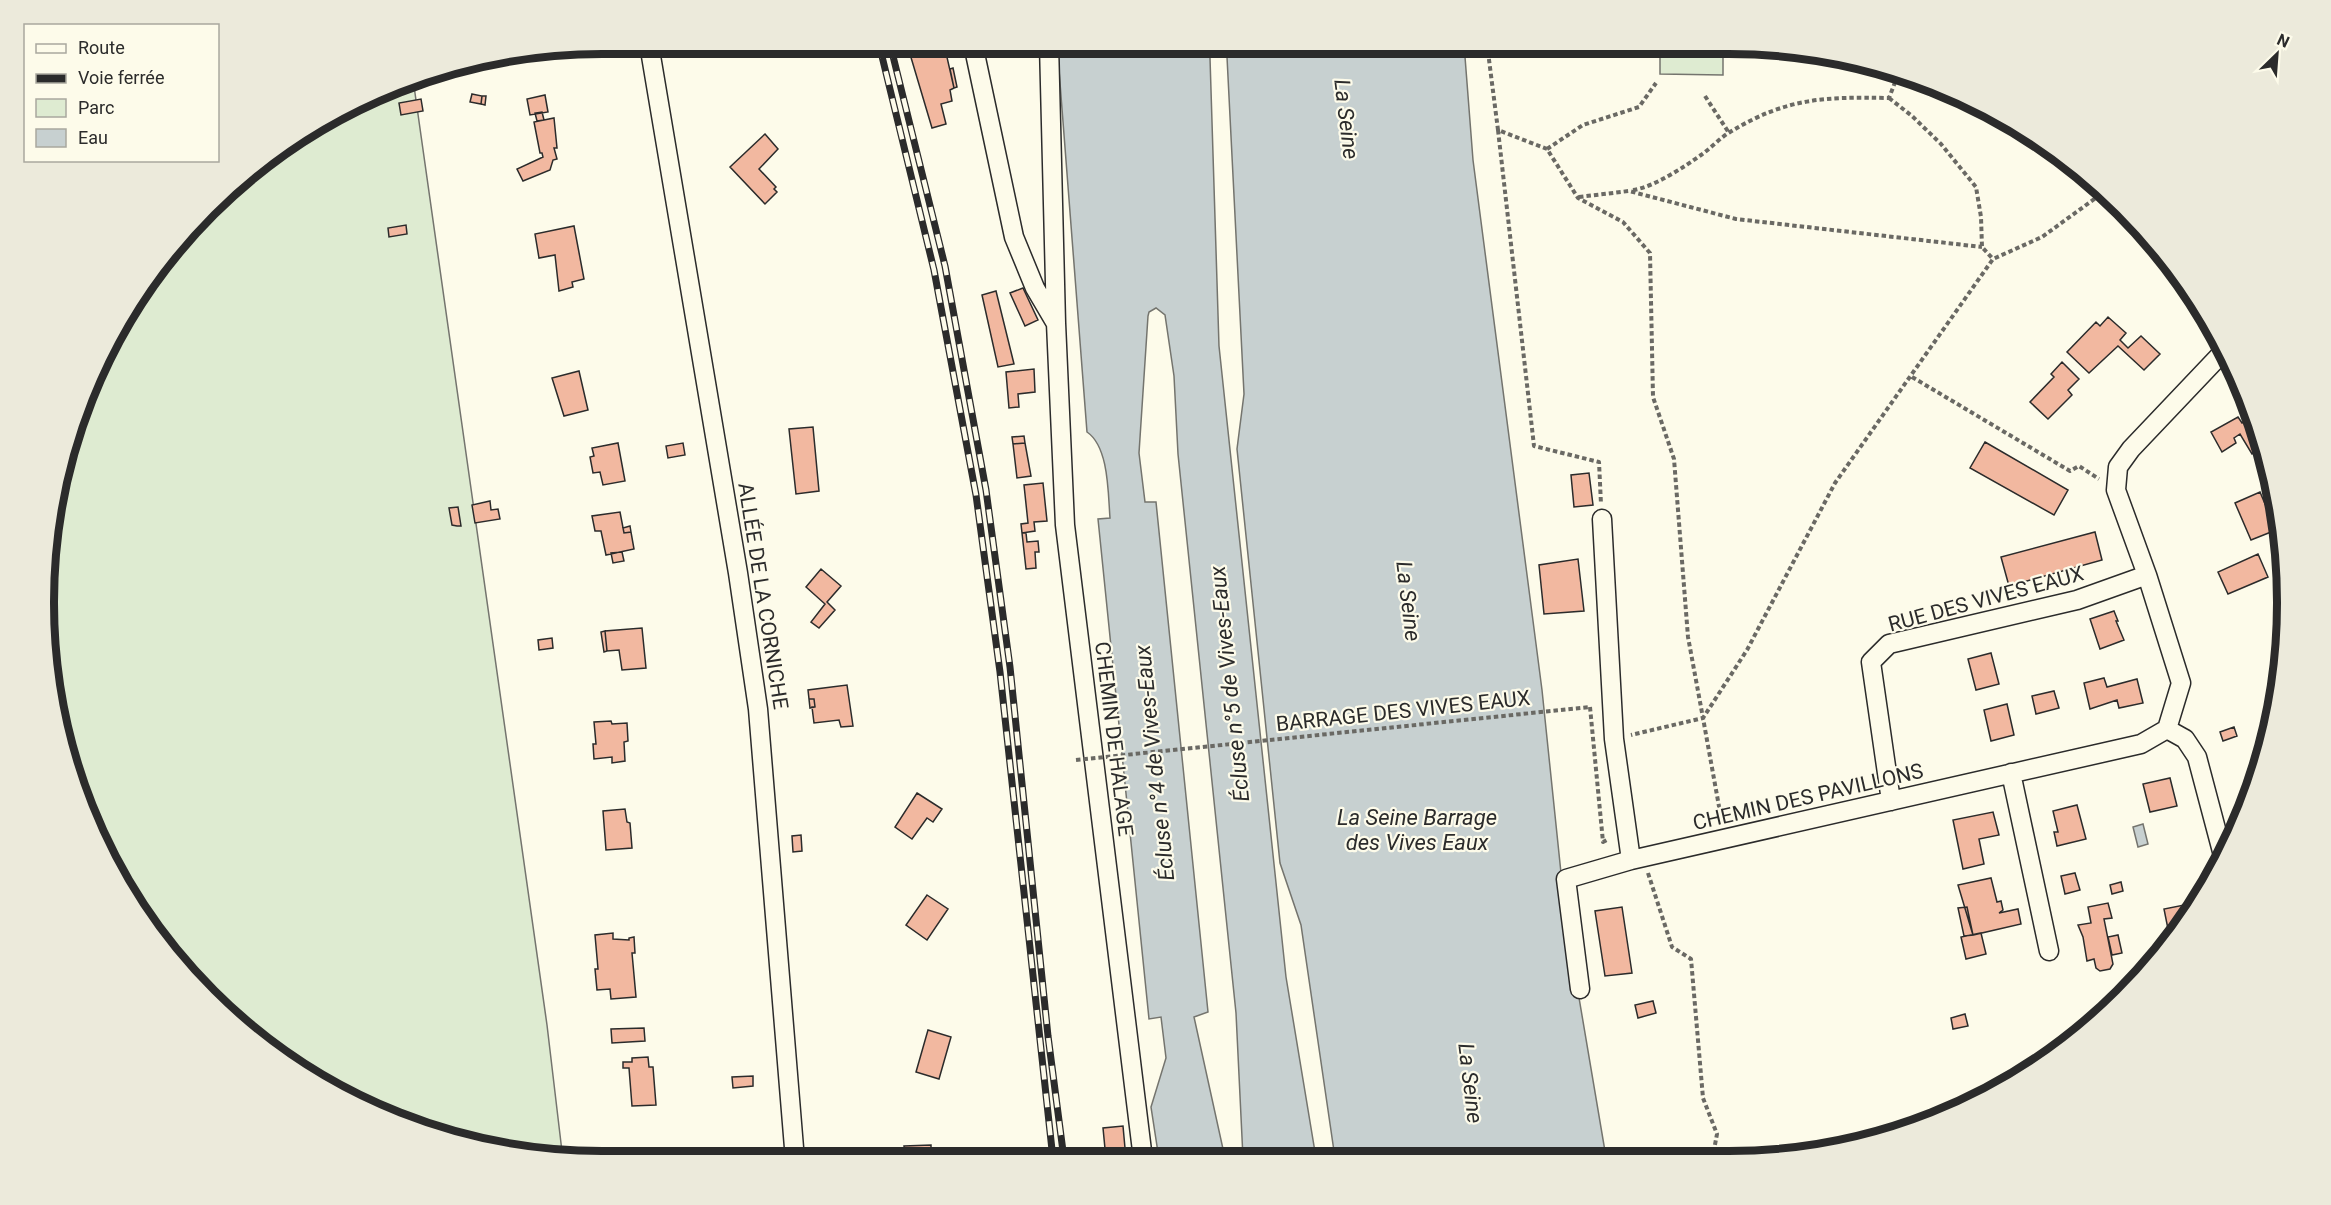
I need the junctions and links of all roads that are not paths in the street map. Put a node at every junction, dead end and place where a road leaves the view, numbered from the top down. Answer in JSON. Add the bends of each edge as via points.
{"nodes":[{"id":1,"x":652,"y":54,"type":"edge"},
{"id":2,"x":975,"y":54,"type":"edge"},
{"id":3,"x":1049,"y":54,"type":"edge"},
{"id":4,"x":1056,"y":323,"type":"junction"},
{"id":5,"x":2218,"y":357,"type":"edge"},
{"id":6,"x":1602,"y":519,"type":"road end"},
{"id":7,"x":2147,"y":575,"type":"junction"},
{"id":8,"x":2167,"y":729,"type":"junction"},
{"id":9,"x":2011,"y":773,"type":"junction"},
{"id":10,"x":1891,"y":801,"type":"junction"},
{"id":11,"x":2220,"y":845,"type":"edge"},
{"id":12,"x":1637,"y":859,"type":"junction"},
{"id":13,"x":2049,"y":951,"type":"dead end"},
{"id":14,"x":1580,"y":989,"type":"dead end"},
{"id":15,"x":794,"y":1151,"type":"edge"},
{"id":16,"x":1142,"y":1151,"type":"edge"}],
"edges":[{"from":1,"to":15,"type":"street","name":"ALLÉE DE LA CORNICHE","via":[[758,708]]},
{"from":2,"to":4,"type":"street","via":[[1014,237],[1035,288]]},
{"from":3,"to":4,"type":"street","name":"CHEMIN DE HALAGE"},
{"from":4,"to":16,"type":"street","name":"CHEMIN DE HALAGE","via":[[1065,525]]},
{"from":5,"to":7,"type":"street","via":[[2118,467],[2116,489]]},
{"from":6,"to":12,"type":"street","via":[[1614,739]]},
{"from":7,"to":8,"type":"street","via":[[2181,683]]},
{"from":7,"to":10,"type":"street","name":"RUE DES VIVES EAUX","via":[[2077,600],[1889,644],[1871,662]]},
{"from":8,"to":9,"type":"street","name":"CHEMIN DES PAVILLONS","via":[[2140,744]]},
{"from":8,"to":11,"type":"street","via":[[2185,739],[2197,757]]},
{"from":9,"to":10,"type":"street","name":"CHEMIN DES PAVILLONS"},
{"from":9,"to":13,"type":"street"},
{"from":10,"to":12,"type":"street","name":"CHEMIN DES PAVILLONS"},
{"from":12,"to":14,"type":"street","name":"CHEMIN DES PAVILLONS","via":[[1566,879]]}]}
